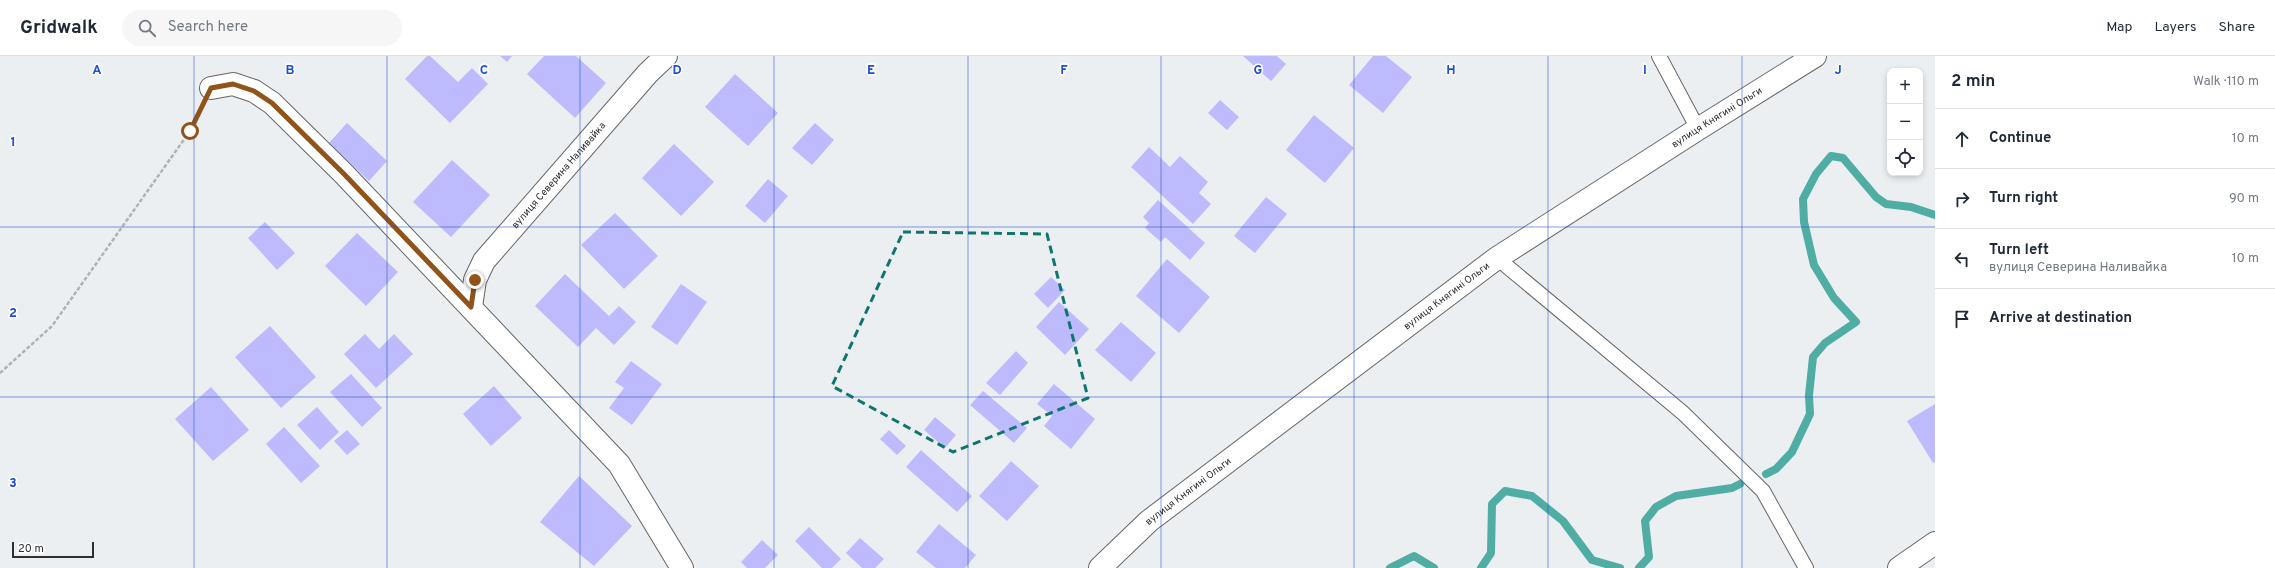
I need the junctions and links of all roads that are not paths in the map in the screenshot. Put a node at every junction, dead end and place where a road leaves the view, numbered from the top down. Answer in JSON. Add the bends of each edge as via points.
{"nodes":[{"id":1,"x":666,"y":56,"type":"edge"},
{"id":2,"x":1659,"y":56,"type":"edge"},
{"id":3,"x":1815,"y":56,"type":"edge"},
{"id":4,"x":211,"y":88,"type":"road end"},
{"id":5,"x":1698,"y":129,"type":"junction"},
{"id":6,"x":1497,"y":258,"type":"junction"},
{"id":7,"x":471,"y":307,"type":"junction"},
{"id":8,"x":1935,"y":543,"type":"edge"},
{"id":9,"x":682,"y":568,"type":"edge"},
{"id":10,"x":1100,"y":568,"type":"edge"},
{"id":11,"x":1806,"y":568,"type":"edge"},
{"id":12,"x":1899,"y":568,"type":"edge"}],
"edges":[{"from":1,"to":7,"type":"street","name":"вулиця Северина Наливайка","via":[[648,73],[484,261],[475,280]]},
{"from":2,"to":5,"type":"lane"},
{"from":3,"to":5,"type":"street","name":"вулиця Княгині Ольги"},
{"from":4,"to":7,"type":"street","via":[[233,84],[254,91],[272,103]]},
{"from":5,"to":6,"type":"street","name":"вулиця Княгині Ольги"},
{"from":6,"to":10,"type":"street","name":"вулиця Княгині Ольги","via":[[1149,521]]},
{"from":6,"to":11,"type":"lane","via":[[1683,414],[1762,491]]},
{"from":7,"to":9,"type":"street","via":[[619,464]]},
{"from":8,"to":12,"type":"street"}]}
